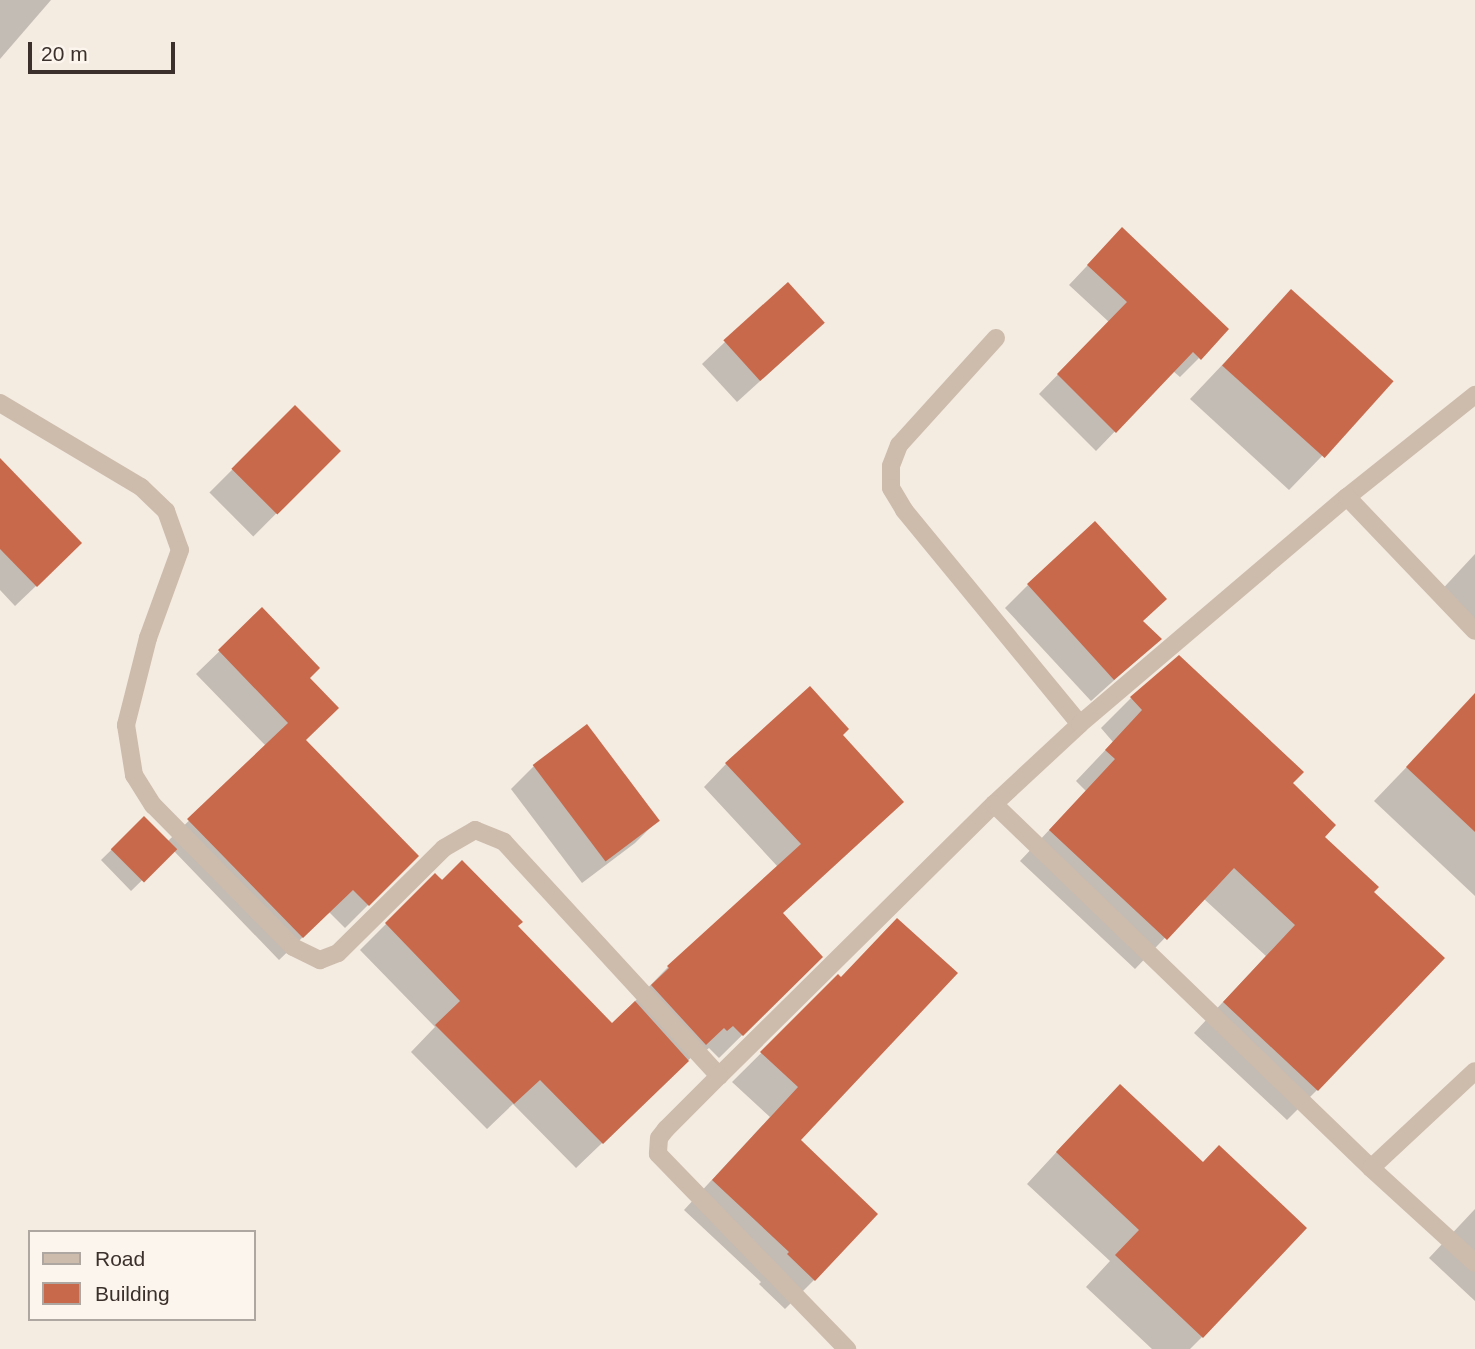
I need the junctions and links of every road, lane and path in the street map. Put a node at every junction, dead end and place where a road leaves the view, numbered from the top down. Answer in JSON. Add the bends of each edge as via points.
{"nodes":[{"id":1,"x":996,"y":338,"type":"dead end"},
{"id":2,"x":1475,"y":395,"type":"edge"},
{"id":3,"x":0,"y":403,"type":"edge"},
{"id":4,"x":1347,"y":497,"type":"junction"},
{"id":5,"x":1475,"y":631,"type":"edge"},
{"id":6,"x":1080,"y":724,"type":"junction"},
{"id":7,"x":994,"y":804,"type":"junction"},
{"id":8,"x":1475,"y":1071,"type":"edge"},
{"id":9,"x":719,"y":1076,"type":"junction"},
{"id":10,"x":1371,"y":1168,"type":"junction"},
{"id":11,"x":1475,"y":1263,"type":"edge"},
{"id":12,"x":848,"y":1349,"type":"edge"}],
"edges":[{"from":1,"to":6,"type":"street","via":[[899,445],[891,466],[891,488],[904,510]]},
{"from":2,"to":4,"type":"street"},
{"from":3,"to":9,"type":"street","via":[[141,487],[166,511],[180,550],[148,638],[126,725],[134,775],[153,805],[293,947],[320,960],[338,953],[444,848],[475,830],[504,842]]},
{"from":4,"to":5,"type":"street"},
{"from":4,"to":6,"type":"street"},
{"from":6,"to":7,"type":"street"},
{"from":7,"to":9,"type":"street"},
{"from":7,"to":10,"type":"street"},
{"from":8,"to":10,"type":"street"},
{"from":9,"to":12,"type":"street","via":[[666,1129],[659,1138],[658,1154]]},
{"from":10,"to":11,"type":"street"}]}
